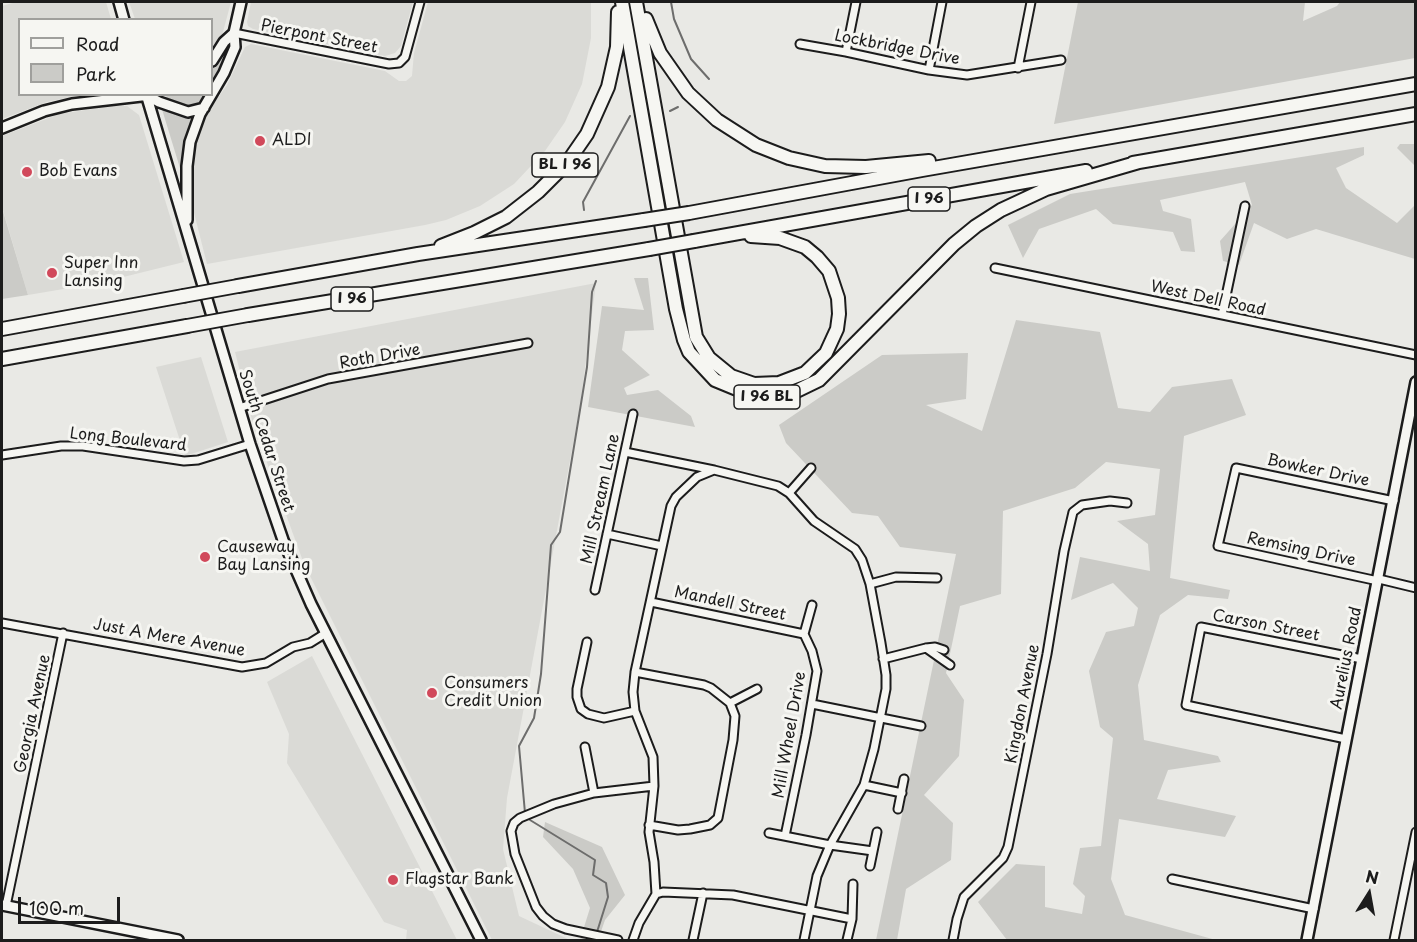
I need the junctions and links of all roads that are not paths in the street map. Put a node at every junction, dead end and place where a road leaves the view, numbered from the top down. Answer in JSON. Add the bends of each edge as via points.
{"nodes":[{"id":1,"x":118,"y":2,"type":"edge"},
{"id":2,"x":241,"y":2,"type":"edge"},
{"id":3,"x":420,"y":2,"type":"edge"},
{"id":4,"x":617,"y":2,"type":"edge"},
{"id":5,"x":622,"y":2,"type":"edge"},
{"id":6,"x":636,"y":2,"type":"edge"},
{"id":7,"x":641,"y":2,"type":"edge"},
{"id":8,"x":856,"y":2,"type":"edge"},
{"id":9,"x":942,"y":2,"type":"edge"},
{"id":10,"x":1031,"y":2,"type":"edge"},
{"id":11,"x":123,"y":18,"type":"edge"},
{"id":12,"x":234,"y":33,"type":"junction"},
{"id":13,"x":800,"y":44,"type":"dead end"},
{"id":14,"x":846,"y":51,"type":"junction"},
{"id":15,"x":213,"y":59,"type":"edge"},
{"id":16,"x":1061,"y":60,"type":"dead end"},
{"id":17,"x":1018,"y":68,"type":"junction"},
{"id":18,"x":929,"y":70,"type":"junction"},
{"id":19,"x":1416,"y":84,"type":"edge"},
{"id":20,"x":213,"y":92,"type":"edge"},
{"id":21,"x":140,"y":96,"type":"edge"},
{"id":22,"x":148,"y":96,"type":"edge"},
{"id":23,"x":150,"y":96,"type":"edge"},
{"id":24,"x":211,"y":96,"type":"edge"},
{"id":25,"x":204,"y":108,"type":"junction"},
{"id":26,"x":1416,"y":114,"type":"edge"},
{"id":27,"x":2,"y":128,"type":"edge"},
{"id":28,"x":1067,"y":145,"type":"junction"},
{"id":29,"x":1139,"y":162,"type":"junction"},
{"id":30,"x":1245,"y":206,"type":"dead end"},
{"id":31,"x":187,"y":231,"type":"junction"},
{"id":32,"x":720,"y":236,"type":"junction"},
{"id":33,"x":418,"y":254,"type":"junction"},
{"id":34,"x":995,"y":268,"type":"dead end"},
{"id":35,"x":1222,"y":315,"type":"junction"},
{"id":36,"x":2,"y":329,"type":"edge"},
{"id":37,"x":528,"y":343,"type":"dead end"},
{"id":38,"x":1416,"y":355,"type":"edge"},
{"id":39,"x":2,"y":359,"type":"edge"},
{"id":40,"x":1416,"y":382,"type":"edge"},
{"id":41,"x":239,"y":408,"type":"junction"},
{"id":42,"x":633,"y":414,"type":"dead end"},
{"id":43,"x":250,"y":444,"type":"junction"},
{"id":44,"x":625,"y":452,"type":"junction"},
{"id":45,"x":2,"y":455,"type":"edge"},
{"id":46,"x":812,"y":468,"type":"dead end"},
{"id":47,"x":714,"y":470,"type":"junction"},
{"id":48,"x":789,"y":493,"type":"junction"},
{"id":49,"x":1394,"y":501,"type":"junction"},
{"id":50,"x":1127,"y":503,"type":"dead end"},
{"id":51,"x":608,"y":534,"type":"junction"},
{"id":52,"x":662,"y":546,"type":"junction"},
{"id":53,"x":1218,"y":546,"type":"joint"},
{"id":54,"x":937,"y":578,"type":"dead end"},
{"id":55,"x":1378,"y":580,"type":"junction"},
{"id":56,"x":870,"y":584,"type":"junction"},
{"id":57,"x":1416,"y":588,"type":"edge"},
{"id":58,"x":595,"y":590,"type":"dead end"},
{"id":59,"x":651,"y":602,"type":"junction"},
{"id":60,"x":812,"y":605,"type":"dead end"},
{"id":61,"x":2,"y":623,"type":"edge"},
{"id":62,"x":63,"y":633,"type":"junction"},
{"id":63,"x":326,"y":633,"type":"junction"},
{"id":64,"x":804,"y":634,"type":"junction"},
{"id":65,"x":587,"y":642,"type":"dead end"},
{"id":66,"x":926,"y":648,"type":"junction"},
{"id":67,"x":944,"y":650,"type":"dead end"},
{"id":68,"x":883,"y":659,"type":"junction"},
{"id":69,"x":1362,"y":660,"type":"junction"},
{"id":70,"x":950,"y":665,"type":"dead end"},
{"id":71,"x":635,"y":672,"type":"junction"},
{"id":72,"x":757,"y":689,"type":"dead end"},
{"id":73,"x":730,"y":703,"type":"junction"},
{"id":74,"x":812,"y":704,"type":"junction"},
{"id":75,"x":635,"y":711,"type":"junction"},
{"id":76,"x":880,"y":718,"type":"junction"},
{"id":77,"x":921,"y":726,"type":"dead end"},
{"id":78,"x":1346,"y":739,"type":"junction"},
{"id":79,"x":585,"y":747,"type":"dead end"},
{"id":80,"x":904,"y":779,"type":"dead end"},
{"id":81,"x":864,"y":785,"type":"junction"},
{"id":82,"x":654,"y":786,"type":"junction"},
{"id":83,"x":902,"y":793,"type":"junction"},
{"id":84,"x":594,"y":794,"type":"junction"},
{"id":85,"x":898,"y":809,"type":"dead end"},
{"id":86,"x":649,"y":825,"type":"junction"},
{"id":87,"x":877,"y":832,"type":"dead end"},
{"id":88,"x":1416,"y":832,"type":"edge"},
{"id":89,"x":769,"y":833,"type":"dead end"},
{"id":90,"x":785,"y":836,"type":"junction"},
{"id":91,"x":830,"y":845,"type":"junction"},
{"id":92,"x":873,"y":852,"type":"junction"},
{"id":93,"x":870,"y":866,"type":"dead end"},
{"id":94,"x":1172,"y":879,"type":"dead end"},
{"id":95,"x":853,"y":884,"type":"dead end"},
{"id":96,"x":703,"y":892,"type":"junction"},
{"id":97,"x":656,"y":894,"type":"junction"},
{"id":98,"x":4,"y":906,"type":"edge"},
{"id":99,"x":1314,"y":909,"type":"junction"},
{"id":100,"x":810,"y":910,"type":"junction"},
{"id":101,"x":852,"y":919,"type":"junction"},
{"id":102,"x":177,"y":940,"type":"edge"},
{"id":103,"x":482,"y":940,"type":"edge"},
{"id":104,"x":618,"y":940,"type":"edge"},
{"id":105,"x":633,"y":940,"type":"edge"},
{"id":106,"x":693,"y":940,"type":"edge"},
{"id":107,"x":804,"y":940,"type":"edge"},
{"id":108,"x":847,"y":940,"type":"edge"},
{"id":109,"x":953,"y":940,"type":"edge"},
{"id":110,"x":1307,"y":940,"type":"edge"},
{"id":111,"x":1394,"y":940,"type":"edge"}],
"edges":[{"from":1,"to":11,"type":"main road"},
{"from":2,"to":12,"type":"main road"},
{"from":3,"to":12,"type":"street","name":"Pierpont Street","via":[[405,57],[399,63]]},
{"from":4,"to":33,"type":"highway","number":"BL I 96","via":[[616,47],[608,87],[587,134],[567,163],[506,217]]},
{"from":5,"to":29,"type":"highway","number":"I 96 BL","via":[[675,309],[684,340],[689,352],[715,380],[749,394],[786,396],[819,380],[954,244],[1001,210],[1046,189]]},
{"from":6,"to":32,"type":"highway","number":"I 96 BL","via":[[690,314],[698,341],[715,365],[740,380],[775,384],[805,373],[826,353],[837,329],[838,298],[829,271],[812,252],[792,241]]},
{"from":7,"to":28,"type":"highway","via":[[660,53],[688,93],[736,133],[789,158],[825,166],[866,167]]},
{"from":8,"to":14,"type":"street"},
{"from":9,"to":18,"type":"street"},
{"from":10,"to":17,"type":"street"},
{"from":12,"to":15,"type":"main road"},
{"from":12,"to":20,"type":"main road","via":[[230,61]]},
{"from":13,"to":14,"type":"street","name":"Lockbridge Drive"},
{"from":14,"to":18,"type":"street","name":"Lockbridge Drive"},
{"from":16,"to":17,"type":"street","name":"Lockbridge Drive"},
{"from":17,"to":18,"type":"street","name":"Lockbridge Drive","via":[[967,75]]},
{"from":19,"to":28,"type":"highway","number":"I 96"},
{"from":21,"to":27,"type":"main road","via":[[72,104]]},
{"from":22,"to":31,"type":"main road","name":"South Cedar Street"},
{"from":23,"to":25,"type":"main road","via":[[188,112]]},
{"from":24,"to":25,"type":"main road"},
{"from":25,"to":31,"type":"main road","via":[[188,153]]},
{"from":26,"to":29,"type":"highway","number":"I 96"},
{"from":28,"to":33,"type":"highway","number":"I 96","bridge":true,"via":[[689,213]]},
{"from":29,"to":32,"type":"highway","number":"I 96"},
{"from":30,"to":35,"type":"street"},
{"from":31,"to":41,"type":"main road","name":"South Cedar Street"},
{"from":32,"to":39,"type":"highway","number":"I 96","bridge":true},
{"from":33,"to":36,"type":"highway","number":"I 96","bridge":true},
{"from":34,"to":35,"type":"street","name":"West Dell Road"},
{"from":35,"to":38,"type":"street","name":"West Dell Road"},
{"from":37,"to":41,"type":"street","name":"Roth Drive","via":[[328,379]]},
{"from":40,"to":49,"type":"main road","name":"Aurelius Road"},
{"from":41,"to":43,"type":"main road","name":"South Cedar Street"},
{"from":42,"to":44,"type":"street","name":"Mill Stream Lane"},
{"from":43,"to":45,"type":"street","name":"Long Boulevard","via":[[184,461],[83,446]]},
{"from":43,"to":63,"type":"main road","name":"South Cedar Street","via":[[283,540]]},
{"from":44,"to":47,"type":"street"},
{"from":44,"to":51,"type":"street","name":"Mill Stream Lane"},
{"from":46,"to":48,"type":"street"},
{"from":47,"to":48,"type":"street","via":[[769,482]]},
{"from":47,"to":52,"type":"street","via":[[697,477],[676,497]]},
{"from":48,"to":56,"type":"street","via":[[814,521],[855,549]]},
{"from":49,"to":53,"type":"street","name":"Bowker Drive","via":[[1236,468]]},
{"from":49,"to":55,"type":"main road","name":"Aurelius Road"},
{"from":50,"to":109,"type":"street","name":"Kingdon Avenue","via":[[1082,505],[1073,512],[1008,847],[997,866],[964,897]]},
{"from":51,"to":52,"type":"street"},
{"from":51,"to":58,"type":"street","name":"Mill Stream Lane"},
{"from":52,"to":59,"type":"street"},
{"from":53,"to":55,"type":"street","name":"Remsing Drive"},
{"from":54,"to":56,"type":"street","via":[[896,578]]},
{"from":55,"to":57,"type":"street","name":"Remsing Drive"},
{"from":55,"to":69,"type":"main road","name":"Aurelius Road"},
{"from":56,"to":68,"type":"street"},
{"from":59,"to":64,"type":"street","name":"Mandell Street"},
{"from":59,"to":71,"type":"street"},
{"from":60,"to":64,"type":"street"},
{"from":61,"to":62,"type":"street","name":"Just A Mere Avenue"},
{"from":62,"to":63,"type":"street","name":"Just A Mere Avenue","via":[[242,667],[266,663]]},
{"from":62,"to":98,"type":"street","name":"Georgia Avenue"},
{"from":63,"to":103,"type":"main road","name":"South Cedar Street"},
{"from":64,"to":74,"type":"street","name":"Mill Wheel Drive","via":[[817,670]]},
{"from":65,"to":75,"type":"street","via":[[577,689],[581,709],[604,718]]},
{"from":66,"to":67,"type":"street"},
{"from":66,"to":68,"type":"street"},
{"from":66,"to":70,"type":"street"},
{"from":68,"to":76,"type":"street","via":[[886,689]]},
{"from":69,"to":78,"type":"main road","name":"Aurelius Road"},
{"from":69,"to":78,"type":"street","name":"Carson Street","via":[[1201,627],[1186,705]]},
{"from":71,"to":73,"type":"street","via":[[704,685]]},
{"from":71,"to":75,"type":"street"},
{"from":72,"to":73,"type":"street"},
{"from":73,"to":86,"type":"street","via":[[735,726],[718,818],[710,825],[690,829]]},
{"from":74,"to":76,"type":"street"},
{"from":74,"to":90,"type":"street","name":"Mill Wheel Drive"},
{"from":75,"to":82,"type":"street","via":[[653,757]]},
{"from":76,"to":77,"type":"street"},
{"from":76,"to":81,"type":"street"},
{"from":78,"to":99,"type":"main road","name":"Aurelius Road"},
{"from":79,"to":84,"type":"street"},
{"from":80,"to":83,"type":"street"},
{"from":81,"to":83,"type":"street"},
{"from":81,"to":91,"type":"street"},
{"from":82,"to":84,"type":"street"},
{"from":82,"to":86,"type":"street"},
{"from":83,"to":85,"type":"street"},
{"from":84,"to":104,"type":"street","via":[[520,818],[512,831],[515,854],[536,908],[543,916],[566,929]]},
{"from":86,"to":97,"type":"street"},
{"from":87,"to":92,"type":"street"},
{"from":88,"to":111,"type":"street"},
{"from":89,"to":90,"type":"street"},
{"from":90,"to":91,"type":"street"},
{"from":91,"to":92,"type":"street"},
{"from":91,"to":100,"type":"street","via":[[817,876]]},
{"from":92,"to":93,"type":"street"},
{"from":94,"to":99,"type":"street"},
{"from":95,"to":101,"type":"street"},
{"from":96,"to":97,"type":"street"},
{"from":96,"to":100,"type":"street"},
{"from":96,"to":106,"type":"street"},
{"from":97,"to":105,"type":"street"},
{"from":98,"to":102,"type":"main road"},
{"from":99,"to":110,"type":"main road","name":"Aurelius Road"},
{"from":100,"to":101,"type":"street"},
{"from":100,"to":107,"type":"street"},
{"from":101,"to":108,"type":"street"}]}
